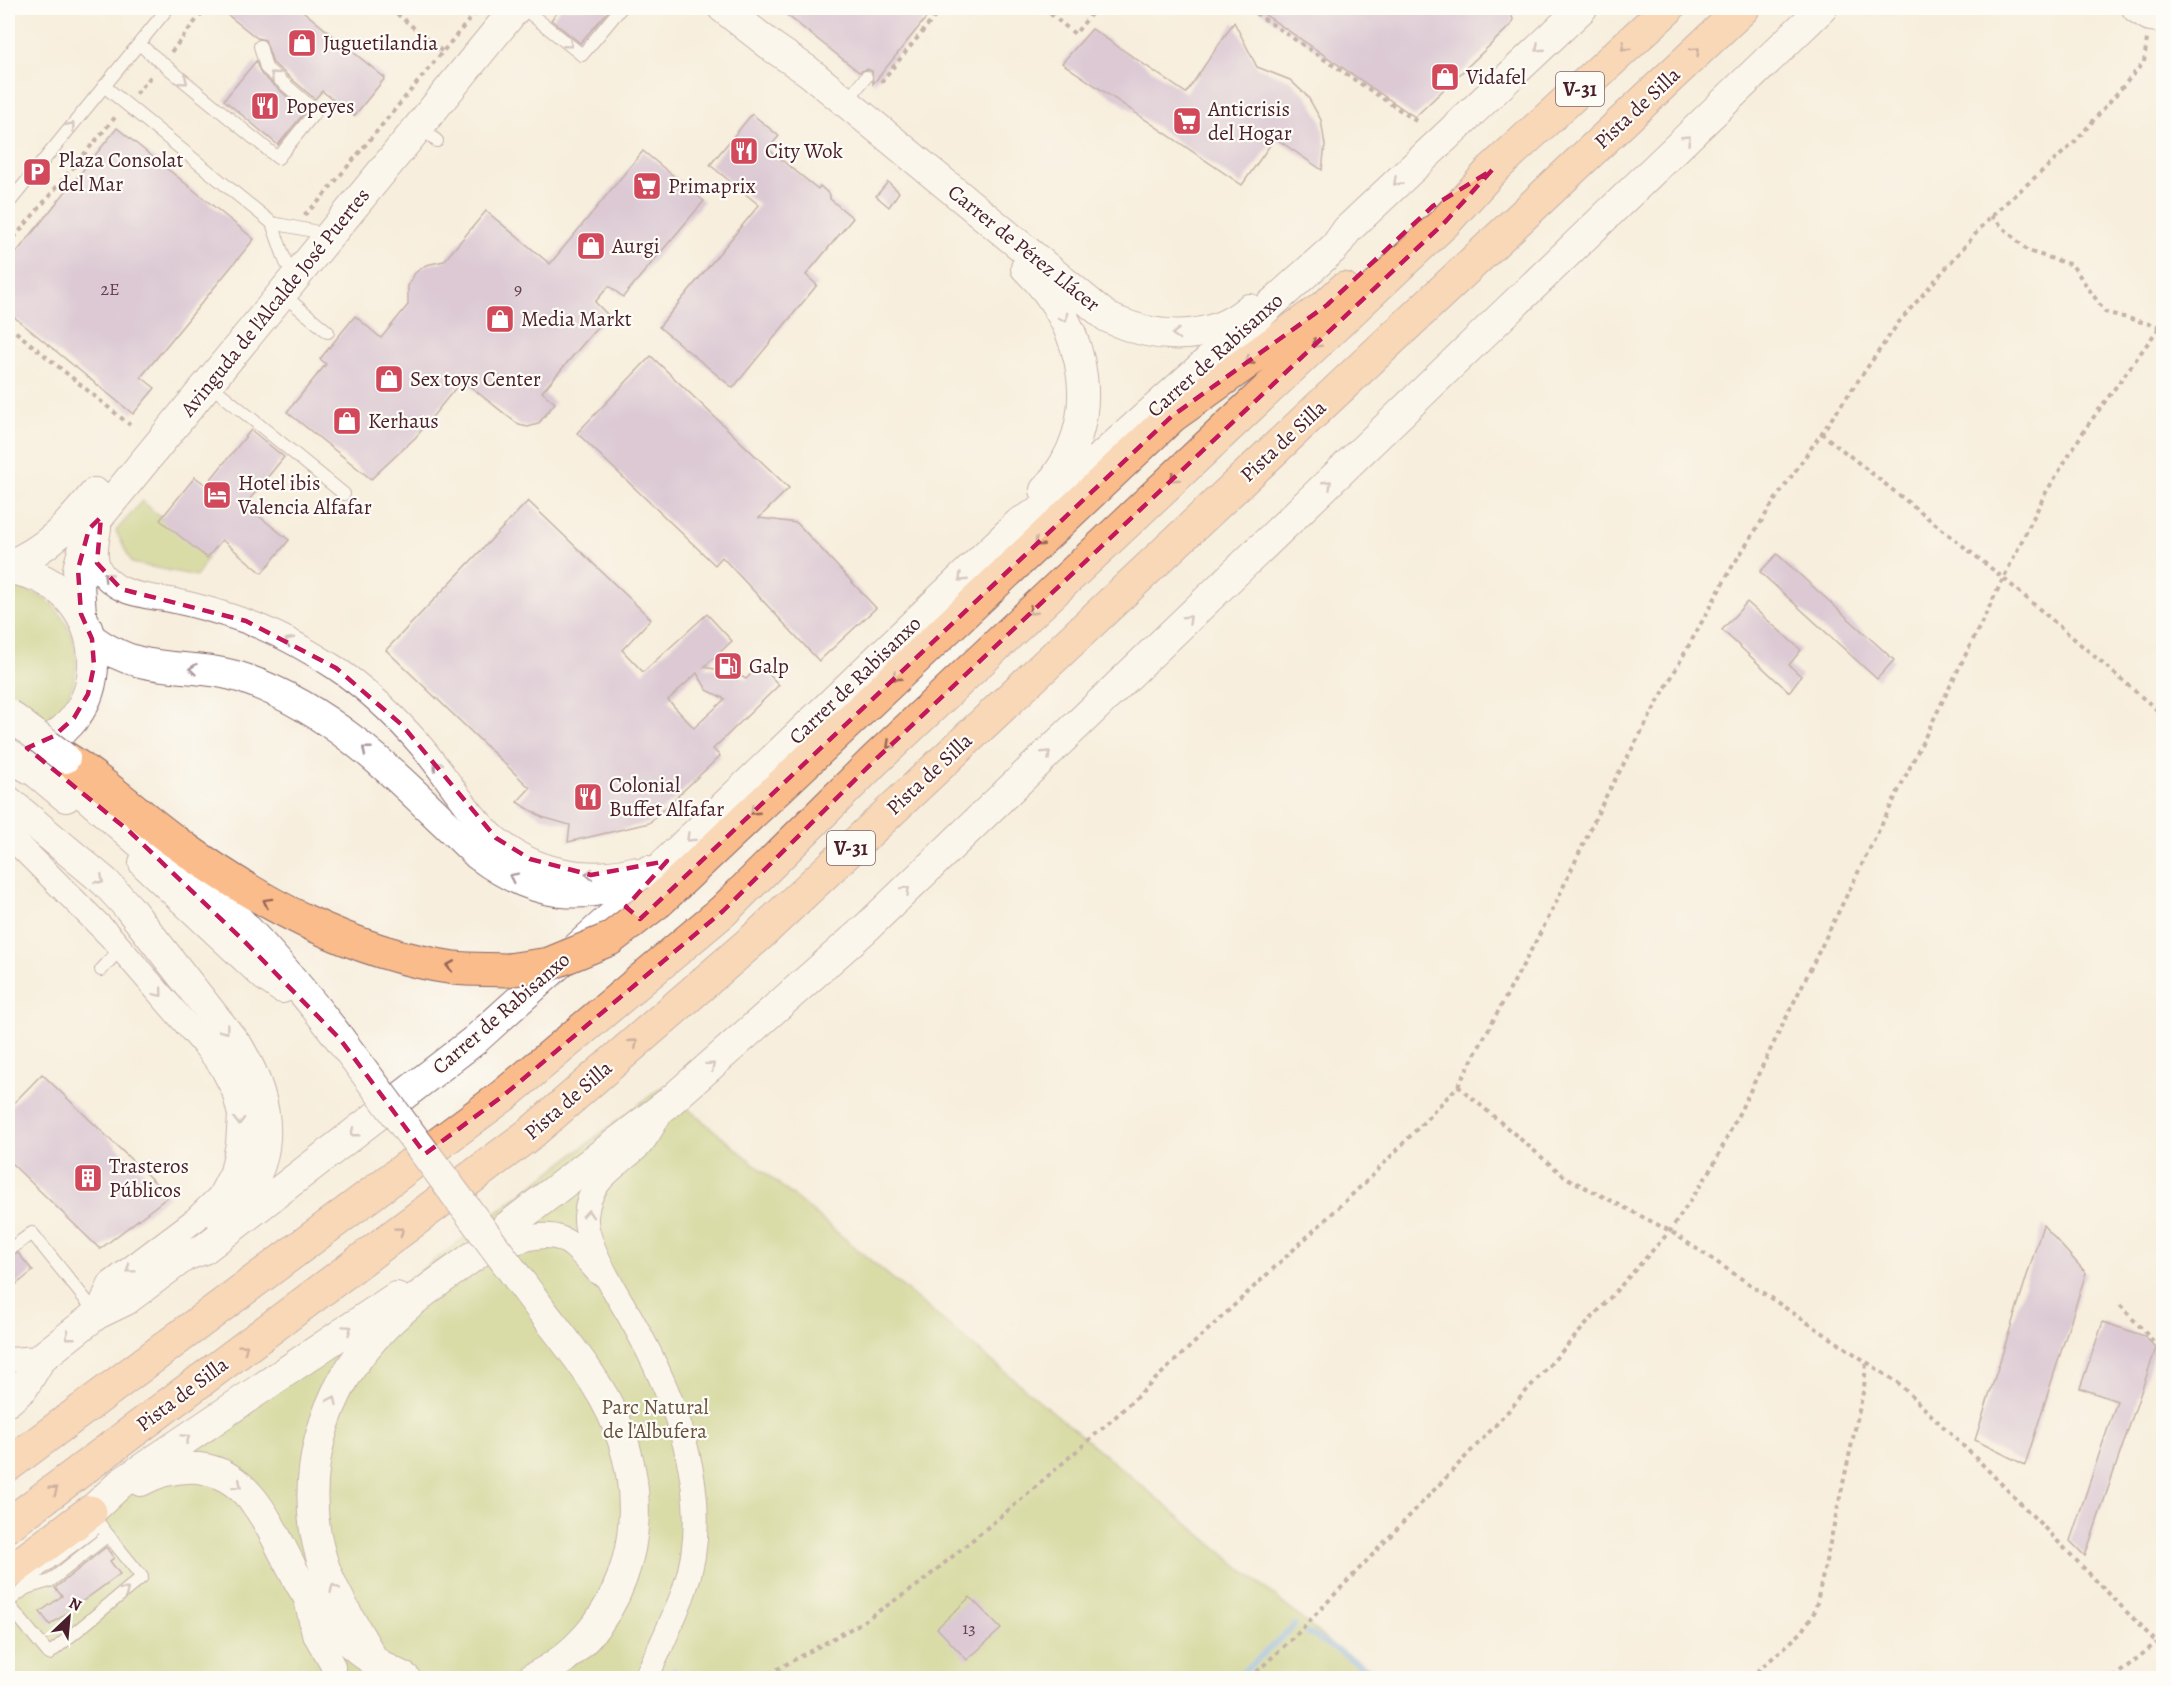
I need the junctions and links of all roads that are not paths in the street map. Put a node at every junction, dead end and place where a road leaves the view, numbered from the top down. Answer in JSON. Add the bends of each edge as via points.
{"nodes":[{"id":1,"x":168,"y":8,"type":"edge"},
{"id":2,"x":496,"y":8,"type":"edge"},
{"id":3,"x":516,"y":8,"type":"edge"},
{"id":4,"x":524,"y":8,"type":"edge"},
{"id":5,"x":621,"y":8,"type":"edge"},
{"id":6,"x":706,"y":8,"type":"edge"},
{"id":7,"x":723,"y":8,"type":"edge"},
{"id":8,"x":1668,"y":8,"type":"edge"},
{"id":9,"x":1743,"y":8,"type":"edge"},
{"id":10,"x":1822,"y":8,"type":"edge"},
{"id":11,"x":1572,"y":13,"type":"edge"},
{"id":12,"x":139,"y":44,"type":"junction"},
{"id":13,"x":260,"y":46,"type":"dead end"},
{"id":14,"x":866,"y":77,"type":"dead end"},
{"id":15,"x":104,"y":86,"type":"junction"},
{"id":16,"x":846,"y":102,"type":"junction"},
{"id":17,"x":1492,"y":170,"type":"junction"},
{"id":18,"x":8,"y":204,"type":"edge"},
{"id":19,"x":272,"y":223,"type":"junction"},
{"id":20,"x":306,"y":224,"type":"junction"},
{"id":21,"x":1347,"y":230,"type":"junction"},
{"id":22,"x":286,"y":263,"type":"junction"},
{"id":23,"x":282,"y":294,"type":"junction"},
{"id":24,"x":328,"y":332,"type":"dead end"},
{"id":25,"x":208,"y":384,"type":"junction"},
{"id":26,"x":344,"y":494,"type":"dead end"},
{"id":27,"x":101,"y":517,"type":"junction"},
{"id":28,"x":1019,"y":523,"type":"junction"},
{"id":29,"x":58,"y":537,"type":"junction"},
{"id":30,"x":8,"y":544,"type":"edge"},
{"id":31,"x":8,"y":567,"type":"edge"},
{"id":32,"x":87,"y":626,"type":"junction"},
{"id":33,"x":8,"y":714,"type":"edge"},
{"id":34,"x":8,"y":733,"type":"edge"},
{"id":35,"x":8,"y":753,"type":"edge"},
{"id":36,"x":60,"y":764,"type":"junction"},
{"id":37,"x":14,"y":819,"type":"edge"},
{"id":38,"x":667,"y":861,"type":"junction"},
{"id":39,"x":116,"y":942,"type":"junction"},
{"id":40,"x":101,"y":970,"type":"dead end"},
{"id":41,"x":295,"y":996,"type":"junction"},
{"id":42,"x":340,"y":1040,"type":"junction"},
{"id":43,"x":667,"y":1104,"type":"junction"},
{"id":44,"x":508,"y":1236,"type":"joint"},
{"id":45,"x":13,"y":1247,"type":"dead end"},
{"id":46,"x":184,"y":1256,"type":"junction"},
{"id":47,"x":613,"y":1288,"type":"junction"},
{"id":48,"x":97,"y":1314,"type":"junction"},
{"id":49,"x":17,"y":1361,"type":"edge"},
{"id":50,"x":8,"y":1401,"type":"edge"},
{"id":51,"x":8,"y":1465,"type":"edge"},
{"id":52,"x":99,"y":1524,"type":"junction"},
{"id":53,"x":8,"y":1525,"type":"edge"},
{"id":54,"x":17,"y":1580,"type":"edge"},
{"id":55,"x":305,"y":1592,"type":"junction"},
{"id":56,"x":8,"y":1603,"type":"edge"},
{"id":57,"x":372,"y":1658,"type":"junction"},
{"id":58,"x":333,"y":1678,"type":"edge"},
{"id":59,"x":405,"y":1678,"type":"edge"},
{"id":60,"x":534,"y":1678,"type":"edge"},
{"id":61,"x":646,"y":1678,"type":"edge"}],
"edges":[{"from":1,"to":12,"type":"lane"},
{"from":2,"to":20,"type":"street","name":"Avinguda de l'Alcalde José Puertes"},
{"from":3,"to":23,"type":"street","name":"Avinguda de l'Alcalde José Puertes","via":[[428,134]]},
{"from":4,"to":5,"type":"lane","one_way":true,"via":[[582,55]]},
{"from":6,"to":28,"type":"street","name":"Carrer de Pérez Llácer","one_way":true,"via":[[1015,257],[1042,283],[1066,319],[1078,347],[1083,384],[1081,424],[1073,452],[1058,476]]},
{"from":7,"to":16,"type":"street","name":"Carrer de Pérez Llácer"},
{"from":8,"to":17,"type":"highway","number":"V-31","one_way":true},
{"from":53,"to":9,"type":"highway","name":"Pista de Silla","number":"V-31","one_way":true,"via":[[531,1133],[741,950]]},
{"from":43,"to":10,"type":"street","one_way":true,"via":[[873,922]]},
{"from":11,"to":21,"type":"street","name":"Carrer de Rabisanxo","one_way":true},
{"from":12,"to":13,"type":"lane","one_way":true,"via":[[278,158],[316,111],[266,68]]},
{"from":12,"to":15,"type":"lane"},
{"from":14,"to":16,"type":"lane"},
{"from":18,"to":15,"type":"lane","one_way":true},
{"from":15,"to":19,"type":"lane"},
{"from":21,"to":16,"type":"street","name":"Carrer de Pérez Llácer","one_way":true,"via":[[1328,239],[1240,317],[1214,329],[1156,335],[1107,317]]},
{"from":17,"to":36,"type":"highway","one_way":true,"bridge":true,"via":[[1433,206],[1327,305],[1172,416],[659,901],[610,939],[549,964],[508,970],[454,968],[351,940],[291,915],[246,890],[92,775]]},
{"from":17,"to":51,"type":"highway","number":"V-31","one_way":true,"via":[[1446,221],[891,745],[723,911],[504,1095]]},
{"from":19,"to":20,"type":"lane"},
{"from":19,"to":22,"type":"lane"},
{"from":20,"to":22,"type":"street","name":"Avinguda de l'Alcalde José Puertes"},
{"from":21,"to":28,"type":"street","name":"Carrer de Rabisanxo","via":[[1335,247],[1244,330],[1041,511]]},
{"from":22,"to":29,"type":"street","name":"Avinguda de l'Alcalde José Puertes"},
{"from":23,"to":24,"type":"lane"},
{"from":23,"to":25,"type":"street","name":"Avinguda de l'Alcalde José Puertes"},
{"from":25,"to":26,"type":"lane"},
{"from":25,"to":27,"type":"street","name":"Avinguda de l'Alcalde José Puertes"},
{"from":27,"to":32,"type":"street","name":"Avinguda de l'Alcalde José Puertes","via":[[89,529],[78,569]]},
{"from":38,"to":27,"type":"street","one_way":true,"via":[[615,873],[573,874],[513,849],[477,817],[402,725],[336,668],[246,621],[121,589],[97,563]]},
{"from":28,"to":38,"type":"street","name":"Carrer de Rabisanxo","one_way":true},
{"from":29,"to":30,"type":"street"},
{"from":29,"to":31,"type":"street","name":"Avinguda de l'Alcalde José Puertes"},
{"from":31,"to":32,"type":"street","via":[[48,580],[67,595]]},
{"from":32,"to":35,"type":"street","name":"Avinguda de l'Alcalde José Puertes","via":[[94,666],[88,694],[74,718],[54,736]]},
{"from":38,"to":32,"type":"street","one_way":true,"via":[[624,885],[590,893],[554,891],[526,883],[478,855],[333,722],[246,679],[124,659]]},
{"from":33,"to":36,"type":"street","bridge":true},
{"from":34,"to":36,"type":"street"},
{"from":35,"to":41,"type":"street","via":[[140,859],[264,976]]},
{"from":36,"to":41,"type":"street","via":[[188,886]]},
{"from":36,"to":42,"type":"street","via":[[233,914],[294,979]]},
{"from":37,"to":39,"type":"street","name":"Carrer de Rabisanxo"},
{"from":37,"to":46,"type":"street","one_way":true,"via":[[105,882],[239,1048],[254,1072],[263,1097],[262,1160],[235,1209]]},
{"from":38,"to":46,"type":"street","name":"Carrer de Rabisanxo","one_way":true,"via":[[641,890],[475,1040],[204,1249]]},
{"from":39,"to":40,"type":"lane"},
{"from":39,"to":48,"type":"street","name":"Carrer de Rabisanxo","one_way":true,"via":[[221,1066],[234,1091],[240,1115],[232,1172],[219,1197],[195,1220],[110,1284]]},
{"from":41,"to":42,"type":"street"},
{"from":42,"to":60,"type":"street","bridge":true,"via":[[586,1369],[624,1443],[633,1478],[634,1510],[632,1546],[622,1578],[608,1609],[580,1647]]},
{"from":43,"to":44,"type":"street"},
{"from":47,"to":43,"type":"street","one_way":true,"via":[[591,1239],[586,1217],[591,1194],[606,1172],[640,1145]]},
{"from":44,"to":47,"type":"street","via":[[538,1233],[572,1244]]},
{"from":45,"to":48,"type":"lane","via":[[32,1233]]},
{"from":46,"to":48,"type":"street","name":"Carrer de Rabisanxo","via":[[126,1300]]},
{"from":47,"to":61,"type":"street","via":[[655,1361],[693,1477],[696,1530],[685,1589]]},
{"from":48,"to":49,"type":"street","name":"Carrer de Rabisanxo","one_way":true},
{"from":49,"to":50,"type":"street","via":[[23,1388]]},
{"from":52,"to":54,"type":"highway"},
{"from":52,"to":55,"type":"street","one_way":true,"via":[[157,1473],[184,1467],[211,1470],[242,1487],[258,1507]]},
{"from":56,"to":52,"type":"lane","one_way":true,"via":[[49,1653],[142,1577]]},
{"from":52,"to":57,"type":"street","via":[[121,1483],[474,1256],[399,1313],[358,1356],[332,1398],[320,1432],[314,1469],[317,1540],[331,1581]]},
{"from":54,"to":56,"type":"lane"},
{"from":55,"to":57,"type":"street","via":[[320,1614]]},
{"from":55,"to":58,"type":"street","via":[[314,1633],[333,1666]]},
{"from":57,"to":59,"type":"street"}]}
